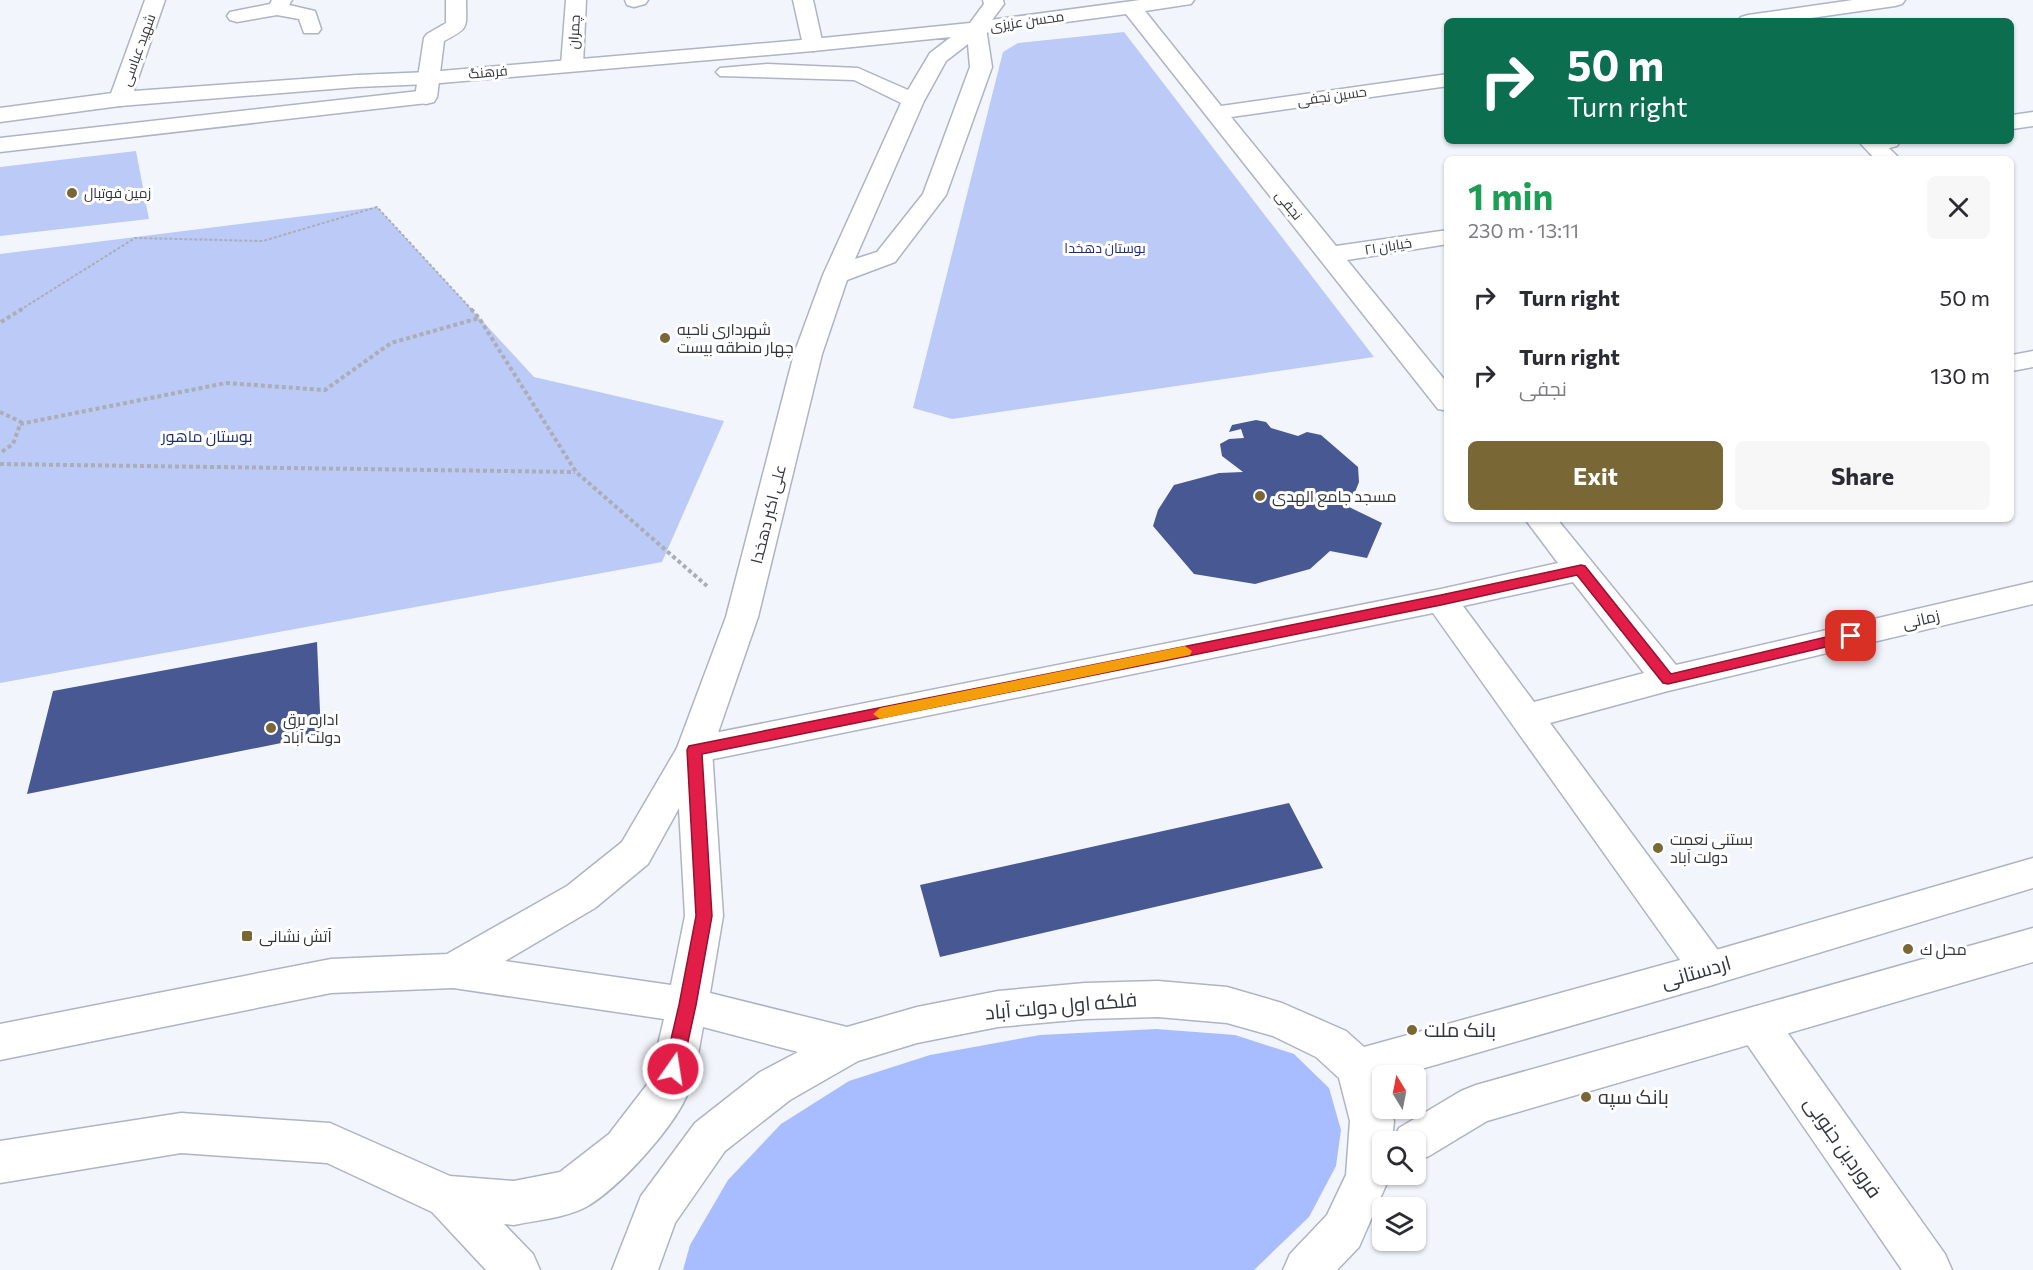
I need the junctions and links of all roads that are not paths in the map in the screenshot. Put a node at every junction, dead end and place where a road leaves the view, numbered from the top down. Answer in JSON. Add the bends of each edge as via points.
{"nodes":[{"id":1,"x":155,"y":0,"type":"edge"},
{"id":2,"x":456,"y":0,"type":"edge"},
{"id":3,"x":576,"y":0,"type":"edge"},
{"id":4,"x":803,"y":0,"type":"edge"},
{"id":5,"x":993,"y":0,"type":"edge"},
{"id":6,"x":1184,"y":0,"type":"edge"},
{"id":7,"x":1895,"y":0,"type":"edge"},
{"id":8,"x":280,"y":4,"type":"edge"},
{"id":9,"x":1131,"y":7,"type":"junction"},
{"id":10,"x":237,"y":16,"type":"dead end"},
{"id":11,"x":1769,"y":18,"type":"edge"},
{"id":12,"x":976,"y":28,"type":"junction"},
{"id":13,"x":311,"y":29,"type":"dead end"},
{"id":14,"x":813,"y":45,"type":"junction"},
{"id":15,"x":572,"y":65,"type":"junction"},
{"id":16,"x":1444,"y":81,"type":"edge"},
{"id":17,"x":427,"y":87,"type":"junction"},
{"id":18,"x":120,"y":99,"type":"junction"},
{"id":19,"x":913,"y":101,"type":"junction"},
{"id":20,"x":1216,"y":113,"type":"junction"},
{"id":21,"x":0,"y":115,"type":"edge"},
{"id":22,"x":2033,"y":119,"type":"edge"},
{"id":23,"x":2014,"y":122,"type":"edge"},
{"id":24,"x":1872,"y":144,"type":"edge"},
{"id":25,"x":0,"y":145,"type":"edge"},
{"id":26,"x":1885,"y":156,"type":"edge"},
{"id":27,"x":1444,"y":238,"type":"edge"},
{"id":28,"x":1329,"y":255,"type":"junction"},
{"id":29,"x":836,"y":276,"type":"junction"},
{"id":30,"x":2033,"y":359,"type":"edge"},
{"id":31,"x":2014,"y":363,"type":"edge"},
{"id":32,"x":1444,"y":398,"type":"edge"},
{"id":33,"x":1542,"y":522,"type":"edge"},
{"id":34,"x":1581,"y":569,"type":"junction"},
{"id":35,"x":2033,"y":593,"type":"edge"},
{"id":36,"x":1441,"y":600,"type":"junction"},
{"id":37,"x":1668,"y":679,"type":"junction"},
{"id":38,"x":1525,"y":717,"type":"junction"},
{"id":39,"x":694,"y":750,"type":"junction"},
{"id":40,"x":2033,"y":873,"type":"edge"},
{"id":41,"x":2033,"y":945,"type":"edge"},
{"id":42,"x":1709,"y":969,"type":"junction"},
{"id":43,"x":453,"y":971,"type":"junction"},
{"id":44,"x":688,"y":1005,"type":"junction"},
{"id":45,"x":1757,"y":1024,"type":"junction"},
{"id":46,"x":0,"y":1042,"type":"edge"},
{"id":47,"x":847,"y":1046,"type":"junction"},
{"id":48,"x":1357,"y":1068,"type":"junction"},
{"id":49,"x":1373,"y":1131,"type":"edge"},
{"id":50,"x":1426,"y":1135,"type":"edge"},
{"id":51,"x":0,"y":1162,"type":"edge"},
{"id":52,"x":1372,"y":1178,"type":"edge"},
{"id":53,"x":448,"y":1197,"type":"junction"},
{"id":54,"x":517,"y":1270,"type":"edge"},
{"id":55,"x":635,"y":1270,"type":"edge"},
{"id":56,"x":1306,"y":1270,"type":"edge"},
{"id":57,"x":1929,"y":1270,"type":"edge"}],
"edges":[{"from":1,"to":18,"type":"street","name":"شهید عباسی"},
{"from":2,"to":17,"type":"street","via":[[456,26],[434,38]]},
{"from":3,"to":15,"type":"street","name":"چمران"},
{"from":4,"to":14,"type":"street"},
{"from":5,"to":12,"type":"street","name":"علی اکبر دهخدا"},
{"from":6,"to":9,"type":"street","name":"محسن عزیزی"},
{"from":7,"to":11,"type":"street"},
{"from":8,"to":10,"type":"street"},
{"from":8,"to":13,"type":"street","via":[[308,15]]},
{"from":9,"to":12,"type":"street","name":"محسن عزیزی"},
{"from":9,"to":20,"type":"street","name":"نجفی"},
{"from":12,"to":14,"type":"street","name":"فرهنگ"},
{"from":12,"to":19,"type":"street","name":"علی اکبر دهخدا","via":[[938,57]]},
{"from":12,"to":29,"type":"street","via":[[981,67],[934,195],[886,257]]},
{"from":14,"to":15,"type":"street","name":"فرهنگ"},
{"from":15,"to":17,"type":"street","name":"فرهنگ"},
{"from":16,"to":20,"type":"street","name":"حسین نجفی"},
{"from":17,"to":18,"type":"street","name":"فرهنگ","via":[[357,81]]},
{"from":17,"to":19,"type":"street","name":"فرهنگ","via":[[767,70],[858,74]]},
{"from":17,"to":25,"type":"street","name":"فرهنگ"},
{"from":18,"to":21,"type":"street","name":"فرهنگ"},
{"from":19,"to":29,"type":"street","name":"علی اکبر دهخدا"},
{"from":20,"to":28,"type":"street","name":"نجفی"},
{"from":22,"to":23,"type":"street"},
{"from":24,"to":26,"type":"street"},
{"from":27,"to":28,"type":"street","name":"خیابان ۲۱"},
{"from":28,"to":32,"type":"street","name":"نجفی"},
{"from":29,"to":39,"type":"street","name":"علی اکبر دهخدا","via":[[808,354],[742,617]]},
{"from":30,"to":31,"type":"street"},
{"from":33,"to":34,"type":"street"},
{"from":34,"to":36,"type":"street"},
{"from":34,"to":37,"type":"street"},
{"from":35,"to":37,"type":"street","name":"زمانی"},
{"from":36,"to":38,"type":"street"},
{"from":36,"to":39,"type":"street"},
{"from":37,"to":38,"type":"street","name":"زمانی"},
{"from":38,"to":42,"type":"street"},
{"from":39,"to":43,"type":"street","via":[[635,853],[581,897]]},
{"from":39,"to":44,"type":"street","via":[[704,916]]},
{"from":40,"to":42,"type":"street","name":"اردستانی"},
{"from":41,"to":45,"type":"street"},
{"from":42,"to":48,"type":"street","name":"اردستانی"},
{"from":43,"to":44,"type":"street"},
{"from":43,"to":46,"type":"street","via":[[331,976]]},
{"from":44,"to":47,"type":"street"},
{"from":44,"to":53,"type":"street","via":[[668,1090],[624,1149],[571,1191],[513,1203]]},
{"from":45,"to":50,"type":"street","via":[[1476,1106]]},
{"from":45,"to":57,"type":"street","name":"فروردین جنوبی"},
{"from":47,"to":48,"type":"street","name":"فلکه اول دولت آباد","via":[[917,1025],[998,1009],[1158,999],[1227,1005],[1282,1021],[1331,1044]]},
{"from":47,"to":55,"type":"street","name":"فلکه اول دولت آباد","via":[[775,1086],[710,1137],[657,1211]]},
{"from":48,"to":49,"type":"street"},
{"from":51,"to":53,"type":"street","via":[[181,1133],[330,1143]]},
{"from":52,"to":56,"type":"street","via":[[1343,1231]]},
{"from":53,"to":54,"type":"street"}]}
